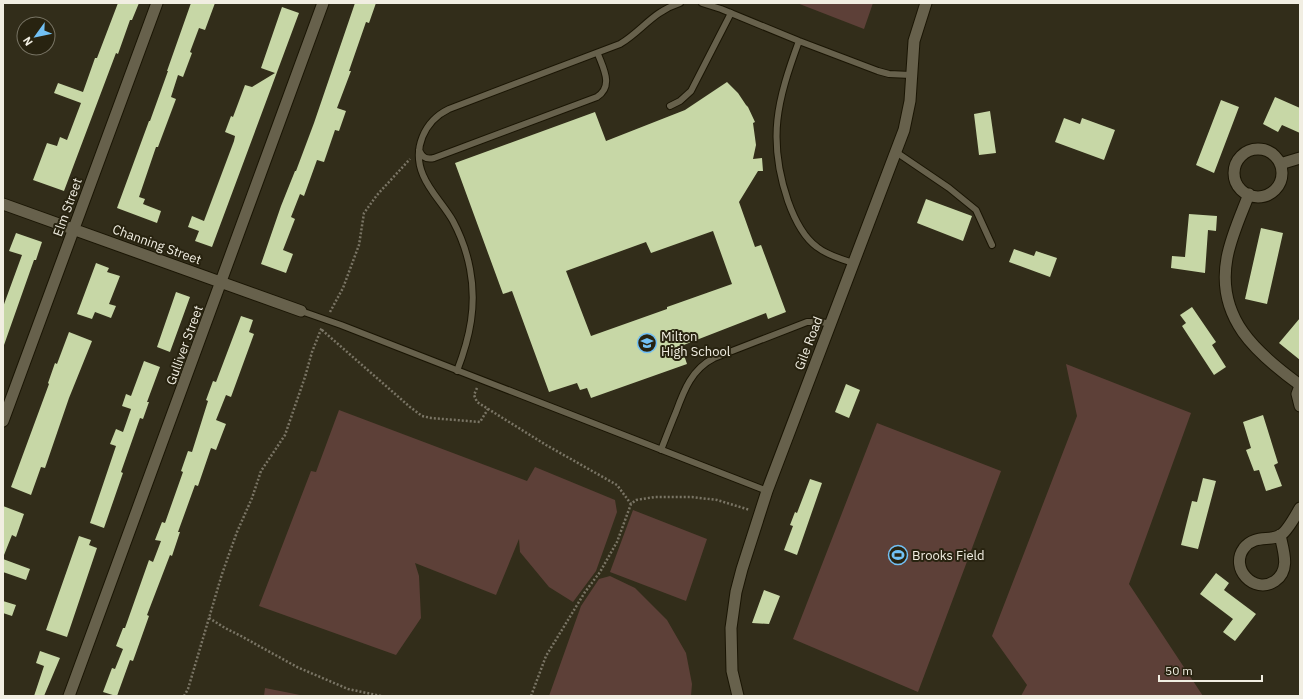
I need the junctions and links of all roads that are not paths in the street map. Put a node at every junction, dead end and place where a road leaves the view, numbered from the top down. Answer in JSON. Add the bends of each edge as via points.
{"nodes":[{"id":1,"x":157,"y":3,"type":"edge"},
{"id":2,"x":323,"y":3,"type":"edge"},
{"id":3,"x":680,"y":3,"type":"edge"},
{"id":4,"x":702,"y":3,"type":"edge"},
{"id":5,"x":926,"y":3,"type":"edge"},
{"id":6,"x":731,"y":13,"type":"junction"},
{"id":7,"x":799,"y":41,"type":"junction"},
{"id":8,"x":598,"y":54,"type":"junction"},
{"id":9,"x":912,"y":75,"type":"junction"},
{"id":10,"x":670,"y":106,"type":"dead end"},
{"id":11,"x":419,"y":150,"type":"junction"},
{"id":12,"x":896,"y":152,"type":"junction"},
{"id":13,"x":1300,"y":158,"type":"edge"},
{"id":14,"x":1280,"y":164,"type":"junction"},
{"id":15,"x":1249,"y":194,"type":"junction"},
{"id":16,"x":3,"y":204,"type":"edge"},
{"id":17,"x":74,"y":229,"type":"junction"},
{"id":18,"x":992,"y":245,"type":"dead end"},
{"id":19,"x":853,"y":263,"type":"junction"},
{"id":20,"x":222,"y":282,"type":"junction"},
{"id":21,"x":301,"y":311,"type":"joint"},
{"id":22,"x":831,"y":324,"type":"junction"},
{"id":23,"x":457,"y":370,"type":"junction"},
{"id":24,"x":1300,"y":385,"type":"edge"},
{"id":25,"x":1300,"y":406,"type":"edge"},
{"id":26,"x":3,"y":421,"type":"edge"},
{"id":27,"x":661,"y":450,"type":"junction"},
{"id":28,"x":767,"y":491,"type":"junction"},
{"id":29,"x":1300,"y":508,"type":"edge"},
{"id":30,"x":1280,"y":535,"type":"junction"},
{"id":31,"x":69,"y":696,"type":"edge"},
{"id":32,"x":738,"y":696,"type":"edge"}],
"edges":[{"from":1,"to":17,"type":"street","name":"Elm Street"},
{"from":2,"to":20,"type":"street","name":"Gulliver Street"},
{"from":3,"to":8,"type":"lane","via":[[654,15],[625,41]]},
{"from":4,"to":6,"type":"lane"},
{"from":5,"to":9,"type":"street","name":"Gile Road","via":[[914,41]]},
{"from":6,"to":7,"type":"lane"},
{"from":6,"to":10,"type":"lane","via":[[691,91]]},
{"from":7,"to":9,"type":"lane","via":[[878,71]]},
{"from":7,"to":19,"type":"lane","via":[[783,87],[777,117],[776,148],[780,176],[789,205],[805,236],[826,253]]},
{"from":8,"to":11,"type":"lane","via":[[444,111],[428,126]]},
{"from":8,"to":11,"type":"lane","via":[[606,75],[606,84],[597,97],[434,158],[423,157]]},
{"from":9,"to":12,"type":"street","name":"Gile Road","via":[[908,115]]},
{"from":11,"to":23,"type":"lane","via":[[423,176],[458,230],[470,269],[472,319]]},
{"from":12,"to":18,"type":"lane","via":[[976,210]]},
{"from":12,"to":19,"type":"street","name":"Gile Road"},
{"from":13,"to":14,"type":"street"},
{"from":14,"to":15,"type":"street","via":[[1281,179],[1274,190],[1263,196]]},
{"from":14,"to":15,"type":"street","via":[[1273,154],[1263,149],[1243,154],[1236,163],[1234,175],[1239,187]]},
{"from":15,"to":24,"type":"street","via":[[1227,257],[1225,277],[1228,303],[1249,341]]},
{"from":16,"to":17,"type":"street","name":"Channing Street"},
{"from":17,"to":20,"type":"street","name":"Channing Street"},
{"from":17,"to":26,"type":"street","name":"Elm Street"},
{"from":19,"to":22,"type":"street","name":"Gile Road"},
{"from":20,"to":21,"type":"street","name":"Channing Street"},
{"from":20,"to":31,"type":"street","name":"Gulliver Street"},
{"from":21,"to":23,"type":"lane"},
{"from":22,"to":27,"type":"lane","via":[[807,322],[702,365],[684,391]]},
{"from":22,"to":28,"type":"street","name":"Gile Road"},
{"from":23,"to":27,"type":"lane"},
{"from":24,"to":25,"type":"street","via":[[1297,394]]},
{"from":27,"to":28,"type":"lane"},
{"from":28,"to":32,"type":"street","name":"Gile Road","via":[[739,581],[732,616],[731,661]]},
{"from":29,"to":30,"type":"street"},
{"from":30,"to":30,"type":"street","via":[[1285,560],[1280,576],[1267,584],[1257,584],[1247,579],[1240,564],[1243,549],[1255,540]]}]}
